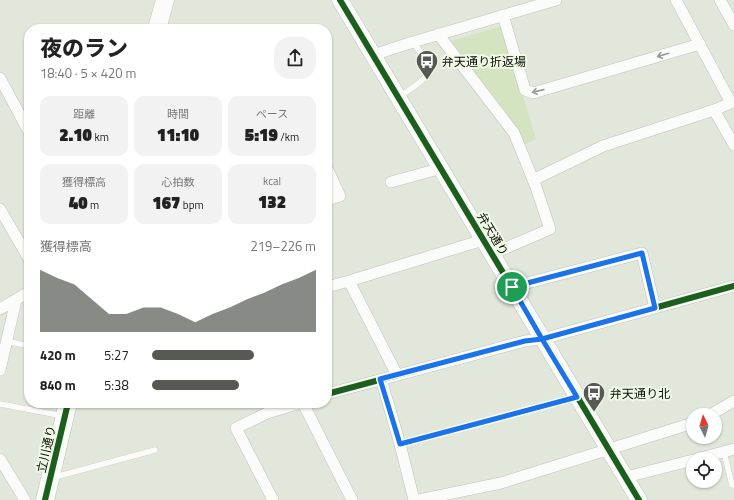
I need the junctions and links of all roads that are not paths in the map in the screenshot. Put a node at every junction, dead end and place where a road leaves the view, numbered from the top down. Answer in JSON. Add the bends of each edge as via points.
{"nodes":[{"id":1,"x":165,"y":0,"type":"edge"},
{"id":2,"x":340,"y":0,"type":"edge"},
{"id":3,"x":556,"y":0,"type":"edge"},
{"id":4,"x":676,"y":0,"type":"edge"},
{"id":5,"x":720,"y":0,"type":"edge"},
{"id":6,"x":503,"y":16,"type":"junction"},
{"id":7,"x":158,"y":24,"type":"edge"},
{"id":8,"x":734,"y":25,"type":"edge"},
{"id":9,"x":438,"y":34,"type":"junction"},
{"id":10,"x":413,"y":42,"type":"junction"},
{"id":11,"x":700,"y":44,"type":"junction"},
{"id":12,"x":373,"y":55,"type":"junction"},
{"id":13,"x":0,"y":78,"type":"edge"},
{"id":14,"x":398,"y":98,"type":"junction"},
{"id":15,"x":714,"y":110,"type":"junction"},
{"id":16,"x":24,"y":123,"type":"edge"},
{"id":17,"x":734,"y":145,"type":"edge"},
{"id":18,"x":442,"y":168,"type":"junction"},
{"id":19,"x":332,"y":179,"type":"edge"},
{"id":20,"x":533,"y":180,"type":"junction"},
{"id":21,"x":391,"y":182,"type":"dead end"},
{"id":22,"x":332,"y":198,"type":"edge"},
{"id":23,"x":0,"y":209,"type":"edge"},
{"id":24,"x":3,"y":222,"type":"edge"},
{"id":25,"x":484,"y":240,"type":"junction"},
{"id":26,"x":24,"y":252,"type":"edge"},
{"id":27,"x":492,"y":254,"type":"junction"},
{"id":28,"x":349,"y":282,"type":"junction"},
{"id":29,"x":332,"y":286,"type":"edge"},
{"id":30,"x":734,"y":286,"type":"edge"},
{"id":31,"x":512,"y":287,"type":"junction"},
{"id":32,"x":24,"y":295,"type":"edge"},
{"id":33,"x":16,"y":300,"type":"junction"},
{"id":34,"x":655,"y":308,"type":"junction"},
{"id":35,"x":0,"y":309,"type":"edge"},
{"id":36,"x":542,"y":339,"type":"junction"},
{"id":37,"x":6,"y":341,"type":"junction"},
{"id":38,"x":24,"y":345,"type":"edge"},
{"id":39,"x":0,"y":370,"type":"edge"},
{"id":40,"x":398,"y":375,"type":"junction"},
{"id":41,"x":380,"y":379,"type":"junction"},
{"id":42,"x":332,"y":393,"type":"edge"},
{"id":43,"x":577,"y":397,"type":"junction"},
{"id":44,"x":734,"y":401,"type":"edge"},
{"id":45,"x":0,"y":404,"type":"edge"},
{"id":46,"x":24,"y":406,"type":"edge"},
{"id":47,"x":44,"y":408,"type":"edge"},
{"id":48,"x":284,"y":408,"type":"edge"},
{"id":49,"x":305,"y":408,"type":"edge"},
{"id":50,"x":722,"y":408,"type":"edge"},
{"id":51,"x":66,"y":410,"type":"edge"},
{"id":52,"x":686,"y":426,"type":"edge"},
{"id":53,"x":400,"y":444,"type":"junction"},
{"id":54,"x":155,"y":450,"type":"dead end"},
{"id":55,"x":609,"y":450,"type":"junction"},
{"id":56,"x":729,"y":451,"type":"edge"},
{"id":57,"x":0,"y":459,"type":"edge"},
{"id":58,"x":686,"y":462,"type":"edge"},
{"id":59,"x":626,"y":477,"type":"junction"},
{"id":60,"x":51,"y":478,"type":"junction"},
{"id":61,"x":734,"y":485,"type":"edge"},
{"id":62,"x":25,"y":500,"type":"edge"},
{"id":63,"x":45,"y":500,"type":"edge"},
{"id":64,"x":273,"y":500,"type":"edge"},
{"id":65,"x":352,"y":500,"type":"edge"},
{"id":66,"x":414,"y":500,"type":"edge"},
{"id":67,"x":419,"y":500,"type":"edge"},
{"id":68,"x":639,"y":500,"type":"edge"}],
"edges":[{"from":1,"to":7,"type":"main road"},
{"from":2,"to":12,"type":"street","name":"弁天通り"},
{"from":3,"to":6,"type":"street"},
{"from":4,"to":11,"type":"street"},
{"from":5,"to":8,"type":"street"},
{"from":6,"to":9,"type":"street"},
{"from":11,"to":6,"type":"street","one_way":true,"via":[[533,93],[525,90]]},
{"from":9,"to":10,"type":"street"},
{"from":9,"to":20,"type":"street","via":[[514,133]]},
{"from":10,"to":12,"type":"street"},
{"from":10,"to":14,"type":"lane","via":[[426,61],[428,71],[424,79]]},
{"from":11,"to":15,"type":"street","via":[[730,103]]},
{"from":12,"to":14,"type":"street","name":"弁天通り"},
{"from":13,"to":16,"type":"street"},
{"from":14,"to":18,"type":"street","name":"弁天通り"},
{"from":15,"to":17,"type":"street"},
{"from":15,"to":20,"type":"street","via":[[603,146]]},
{"from":18,"to":21,"type":"street"},
{"from":18,"to":25,"type":"street","name":"弁天通り"},
{"from":19,"to":22,"type":"street","via":[[340,196]]},
{"from":20,"to":27,"type":"street","via":[[550,229]]},
{"from":23,"to":24,"type":"street"},
{"from":24,"to":26,"type":"street"},
{"from":25,"to":27,"type":"street","name":"弁天通り"},
{"from":25,"to":28,"type":"street"},
{"from":27,"to":31,"type":"street","name":"弁天通り"},
{"from":28,"to":29,"type":"street"},
{"from":28,"to":40,"type":"street"},
{"from":30,"to":34,"type":"street"},
{"from":31,"to":34,"type":"street","via":[[642,253]]},
{"from":31,"to":36,"type":"street","name":"弁天通り"},
{"from":32,"to":33,"type":"street"},
{"from":33,"to":35,"type":"street"},
{"from":33,"to":37,"type":"street"},
{"from":34,"to":36,"type":"street"},
{"from":36,"to":40,"type":"street","via":[[525,341]]},
{"from":36,"to":43,"type":"street","name":"弁天通り"},
{"from":37,"to":38,"type":"lane"},
{"from":37,"to":39,"type":"street"},
{"from":40,"to":41,"type":"street"},
{"from":41,"to":42,"type":"street"},
{"from":41,"to":53,"type":"street"},
{"from":43,"to":53,"type":"lane"},
{"from":43,"to":55,"type":"street","name":"弁天通り"},
{"from":44,"to":50,"type":"street"},
{"from":45,"to":46,"type":"lane"},
{"from":47,"to":51,"type":"lane"},
{"from":48,"to":64,"type":"street","via":[[267,413],[236,428]]},
{"from":49,"to":65,"type":"street"},
{"from":51,"to":60,"type":"main road","name":"立川通り"},
{"from":52,"to":55,"type":"street"},
{"from":53,"to":66,"type":"street"},
{"from":54,"to":60,"type":"lane"},
{"from":55,"to":59,"type":"street","name":"弁天通り"},
{"from":55,"to":67,"type":"street","via":[[501,483]]},
{"from":56,"to":61,"type":"lane"},
{"from":57,"to":62,"type":"street"},
{"from":58,"to":59,"type":"street"},
{"from":59,"to":68,"type":"street","name":"弁天通り"},
{"from":60,"to":63,"type":"main road","name":"立川通り"}]}
